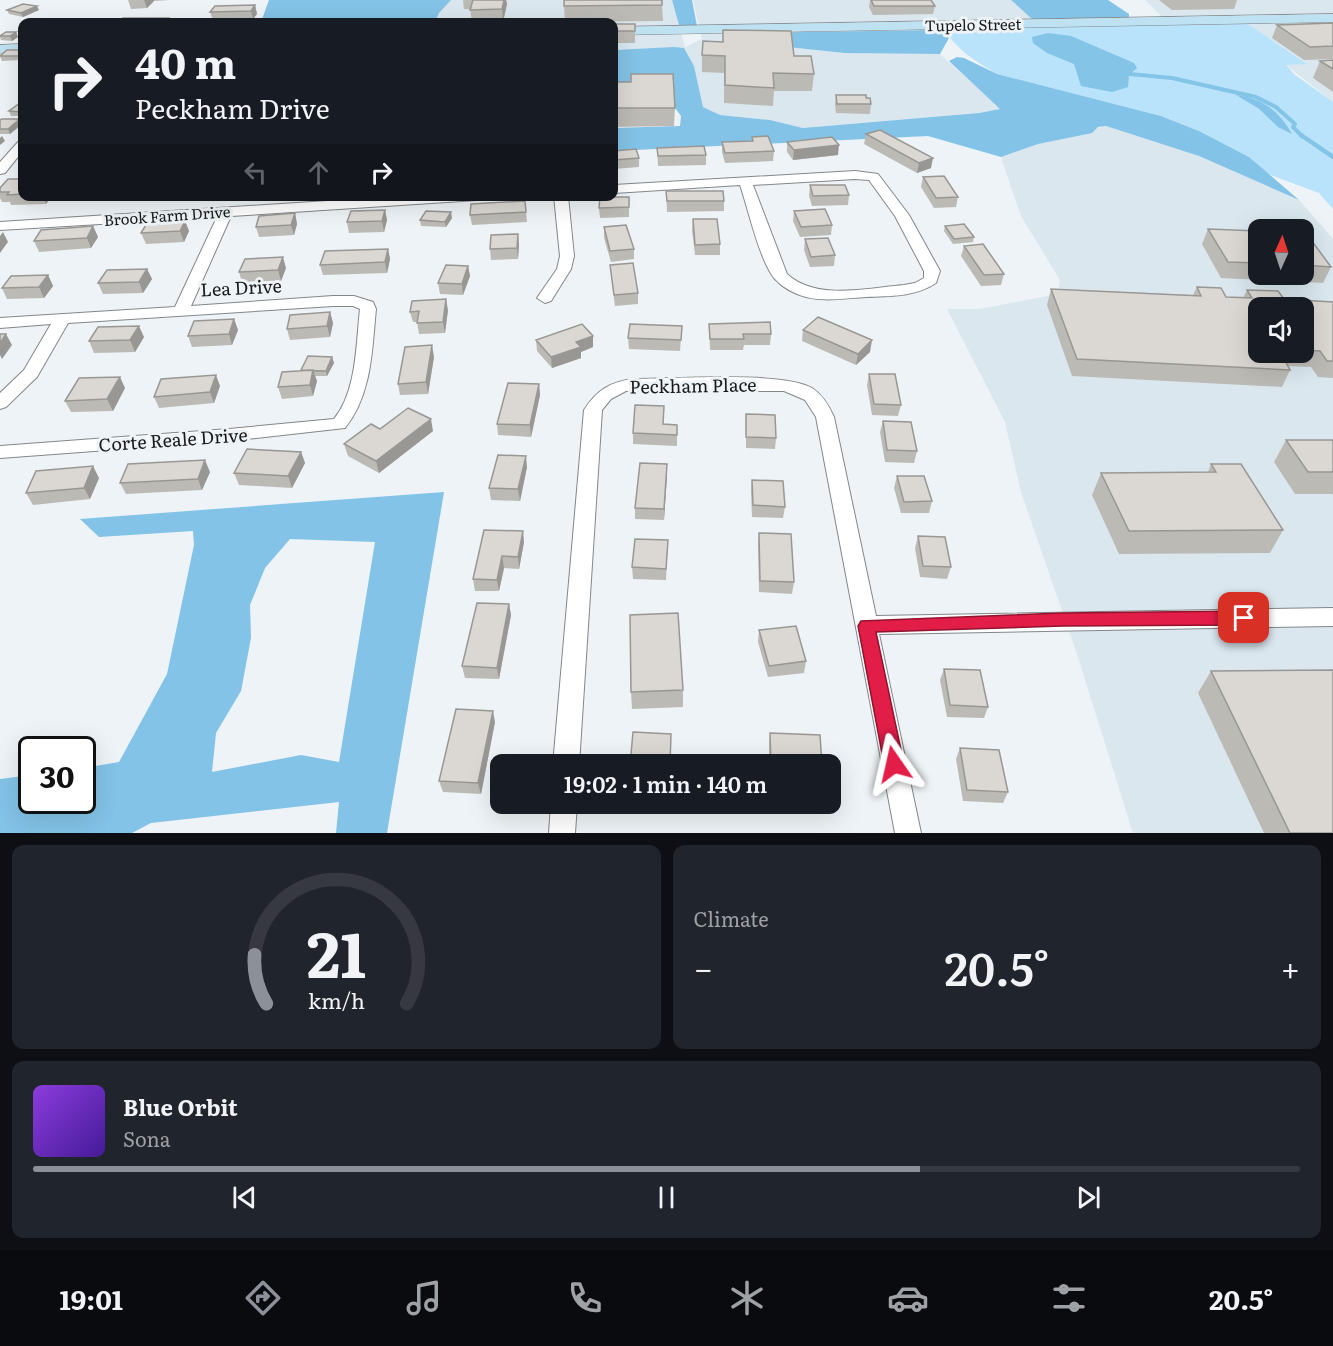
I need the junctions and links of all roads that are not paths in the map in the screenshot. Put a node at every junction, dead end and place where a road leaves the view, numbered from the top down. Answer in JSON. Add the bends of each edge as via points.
{"nodes":[{"id":1,"x":1333,"y":18,"type":"edge"},
{"id":2,"x":618,"y":31,"type":"edge"},
{"id":3,"x":18,"y":48,"type":"edge"},
{"id":4,"x":0,"y":49,"type":"edge"},
{"id":5,"x":18,"y":150,"type":"edge"},
{"id":6,"x":0,"y":170,"type":"edge"},
{"id":7,"x":745,"y":181,"type":"junction"},
{"id":8,"x":618,"y":189,"type":"edge"},
{"id":9,"x":399,"y":201,"type":"edge"},
{"id":10,"x":562,"y":201,"type":"edge"},
{"id":11,"x":226,"y":212,"type":"junction"},
{"id":12,"x":0,"y":226,"type":"edge"},
{"id":13,"x":545,"y":298,"type":"dead end"},
{"id":14,"x":181,"y":310,"type":"junction"},
{"id":15,"x":63,"y":318,"type":"junction"},
{"id":16,"x":0,"y":323,"type":"edge"},
{"id":17,"x":0,"y":403,"type":"edge"},
{"id":18,"x":345,"y":419,"type":"joint"},
{"id":19,"x":0,"y":452,"type":"edge"},
{"id":20,"x":1333,"y":617,"type":"edge"},
{"id":21,"x":867,"y":626,"type":"junction"},
{"id":22,"x":567,"y":754,"type":"edge"},
{"id":23,"x":563,"y":814,"type":"edge"},
{"id":24,"x":562,"y":833,"type":"edge"},
{"id":25,"x":908,"y":833,"type":"edge"}],
"edges":[{"from":1,"to":2,"type":"main road","name":"Tupelo Street"},
{"from":3,"to":4,"type":"main road"},
{"from":5,"to":6,"type":"street"},
{"from":7,"to":7,"type":"street","via":[[873,177],[905,220],[932,271],[931,280],[904,290],[828,295],[790,285],[780,276],[771,257]]},
{"from":7,"to":8,"type":"street"},
{"from":9,"to":11,"type":"street","name":"Brook Farm Drive"},
{"from":10,"to":13,"type":"street","via":[[567,256],[564,269]]},
{"from":11,"to":12,"type":"street","name":"Brook Farm Drive"},
{"from":11,"to":14,"type":"street"},
{"from":14,"to":15,"type":"street","name":"Lea Drive"},
{"from":14,"to":18,"type":"street","name":"Lea Drive","via":[[333,301],[367,305],[355,393]]},
{"from":15,"to":16,"type":"street","name":"Lea Drive"},
{"from":15,"to":17,"type":"street","via":[[31,373]]},
{"from":18,"to":19,"type":"street","name":"Corte Reale Drive","via":[[328,426]]},
{"from":20,"to":21,"type":"street"},
{"from":21,"to":22,"type":"street","name":"Peckham Place","via":[[825,417],[810,394],[794,386],[775,384],[633,384],[611,389],[593,410]]},
{"from":21,"to":25,"type":"street","name":"Peckham Place"},
{"from":23,"to":24,"type":"street"}]}
